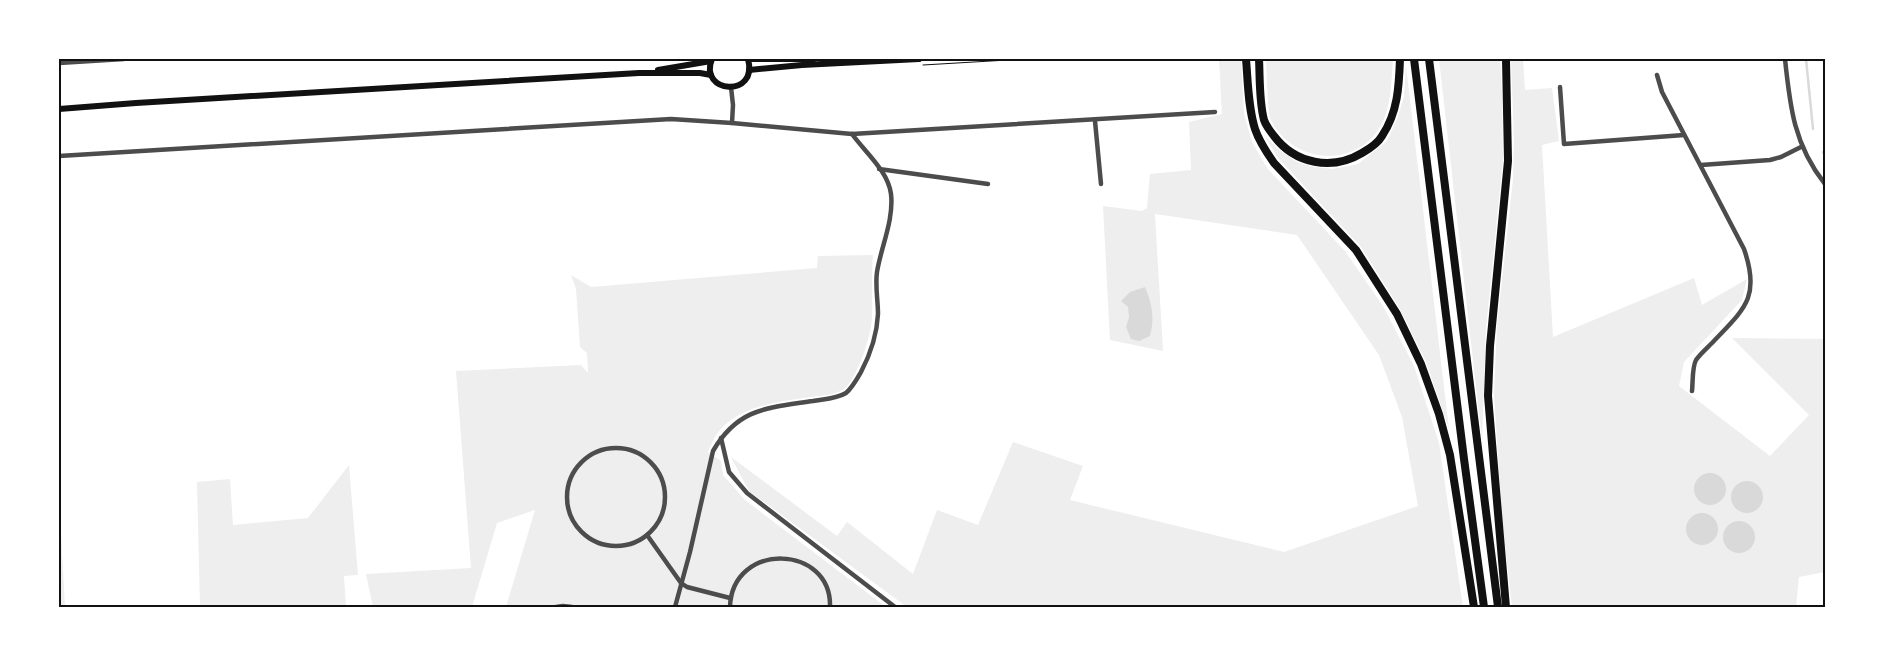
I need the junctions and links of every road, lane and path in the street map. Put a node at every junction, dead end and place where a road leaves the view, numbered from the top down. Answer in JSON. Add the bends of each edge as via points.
{"nodes":[{"id":1,"x":124,"y":59,"type":"edge"},
{"id":2,"x":748,"y":59,"type":"edge"},
{"id":3,"x":814,"y":59,"type":"edge"},
{"id":4,"x":919,"y":59,"type":"edge"},
{"id":5,"x":1246,"y":59,"type":"edge"},
{"id":6,"x":1259,"y":59,"type":"edge"},
{"id":7,"x":1400,"y":59,"type":"edge"},
{"id":8,"x":1414,"y":59,"type":"edge"},
{"id":9,"x":1429,"y":59,"type":"edge"},
{"id":10,"x":1506,"y":59,"type":"edge"},
{"id":11,"x":1785,"y":59,"type":"edge"},
{"id":12,"x":711,"y":60,"type":"edge"},
{"id":13,"x":59,"y":63,"type":"edge"},
{"id":14,"x":749,"y":70,"type":"junction"},
{"id":15,"x":639,"y":73,"type":"junction"},
{"id":16,"x":711,"y":75,"type":"junction"},
{"id":17,"x":1658,"y":75,"type":"dead end"},
{"id":18,"x":731,"y":87,"type":"junction"},
{"id":19,"x":1560,"y":87,"type":"dead end"},
{"id":20,"x":136,"y":103,"type":"junction"},
{"id":21,"x":59,"y":105,"type":"edge"},
{"id":22,"x":59,"y":109,"type":"edge"},
{"id":23,"x":1215,"y":112,"type":"dead end"},
{"id":24,"x":1095,"y":121,"type":"junction"},
{"id":25,"x":732,"y":123,"type":"junction"},
{"id":26,"x":852,"y":134,"type":"junction"},
{"id":27,"x":1684,"y":135,"type":"junction"},
{"id":28,"x":1801,"y":147,"type":"junction"},
{"id":29,"x":59,"y":156,"type":"edge"},
{"id":30,"x":1701,"y":166,"type":"junction"},
{"id":31,"x":879,"y":169,"type":"junction"},
{"id":32,"x":988,"y":184,"type":"dead end"},
{"id":33,"x":1101,"y":184,"type":"dead end"},
{"id":34,"x":1825,"y":184,"type":"edge"},
{"id":35,"x":1692,"y":391,"type":"dead end"},
{"id":36,"x":721,"y":438,"type":"junction"},
{"id":37,"x":647,"y":535,"type":"junction"},
{"id":38,"x":681,"y":583,"type":"junction"},
{"id":39,"x":730,"y":598,"type":"junction"},
{"id":40,"x":556,"y":607,"type":"edge"},
{"id":41,"x":572,"y":607,"type":"edge"},
{"id":42,"x":675,"y":607,"type":"edge"},
{"id":43,"x":730,"y":607,"type":"edge"},
{"id":44,"x":830,"y":607,"type":"edge"},
{"id":45,"x":895,"y":607,"type":"edge"},
{"id":46,"x":1474,"y":607,"type":"edge"},
{"id":47,"x":1484,"y":607,"type":"edge"},
{"id":48,"x":1498,"y":607,"type":"edge"},
{"id":49,"x":1506,"y":607,"type":"edge"}],
"edges":[{"from":1,"to":13,"type":"street"},
{"from":2,"to":3,"type":"main road"},
{"from":2,"to":14,"type":"main road"},
{"from":4,"to":14,"type":"main road"},
{"from":5,"to":46,"type":"highway","via":[[1251,111],[1264,149],[1356,250],[1397,314],[1421,364],[1450,455]]},
{"from":6,"to":7,"type":"highway","via":[[1267,126],[1294,155],[1314,163],[1333,164],[1369,150],[1382,138],[1398,96]]},
{"from":8,"to":47,"type":"highway"},
{"from":9,"to":48,"type":"highway"},
{"from":10,"to":49,"type":"highway","via":[[1508,161],[1488,396]]},
{"from":11,"to":28,"type":"street","via":[[1791,110]]},
{"from":12,"to":15,"type":"main road"},
{"from":12,"to":16,"type":"main road"},
{"from":14,"to":18,"type":"main road","via":[[744,81]]},
{"from":15,"to":16,"type":"main road"},
{"from":15,"to":20,"type":"main road"},
{"from":16,"to":18,"type":"main road","via":[[720,85]]},
{"from":17,"to":27,"type":"street","via":[[1662,92]]},
{"from":18,"to":25,"type":"street"},
{"from":19,"to":27,"type":"street","via":[[1564,144]]},
{"from":20,"to":21,"type":"main road"},
{"from":20,"to":22,"type":"main road"},
{"from":23,"to":24,"type":"street"},
{"from":24,"to":26,"type":"street"},
{"from":24,"to":33,"type":"street"},
{"from":25,"to":26,"type":"street"},
{"from":25,"to":29,"type":"street","via":[[671,119]]},
{"from":26,"to":31,"type":"street"},
{"from":27,"to":30,"type":"street"},
{"from":28,"to":30,"type":"street","via":[[1770,160]]},
{"from":28,"to":34,"type":"street"},
{"from":30,"to":35,"type":"street","via":[[1744,249],[1752,282],[1742,311],[1696,361]]},
{"from":31,"to":32,"type":"street"},
{"from":31,"to":36,"type":"street","via":[[891,193],[891,210],[877,274],[876,336],[857,380],[847,392],[833,398],[753,413],[739,420]]},
{"from":36,"to":38,"type":"street","via":[[713,451]]},
{"from":36,"to":45,"type":"street","via":[[729,472],[747,494]]},
{"from":37,"to":37,"type":"street","via":[[634,543],[605,545],[591,540],[579,530],[567,504],[571,475],[579,463],[605,448],[634,450],[647,458],[657,469],[665,497],[657,525]]},
{"from":37,"to":38,"type":"street"},
{"from":38,"to":39,"type":"street"},
{"from":38,"to":42,"type":"street"},
{"from":39,"to":43,"type":"street"},
{"from":39,"to":44,"type":"street","via":[[737,582],[749,568],[764,560],[782,557],[799,561],[814,570],[825,584]]},
{"from":40,"to":41,"type":"street"}]}
